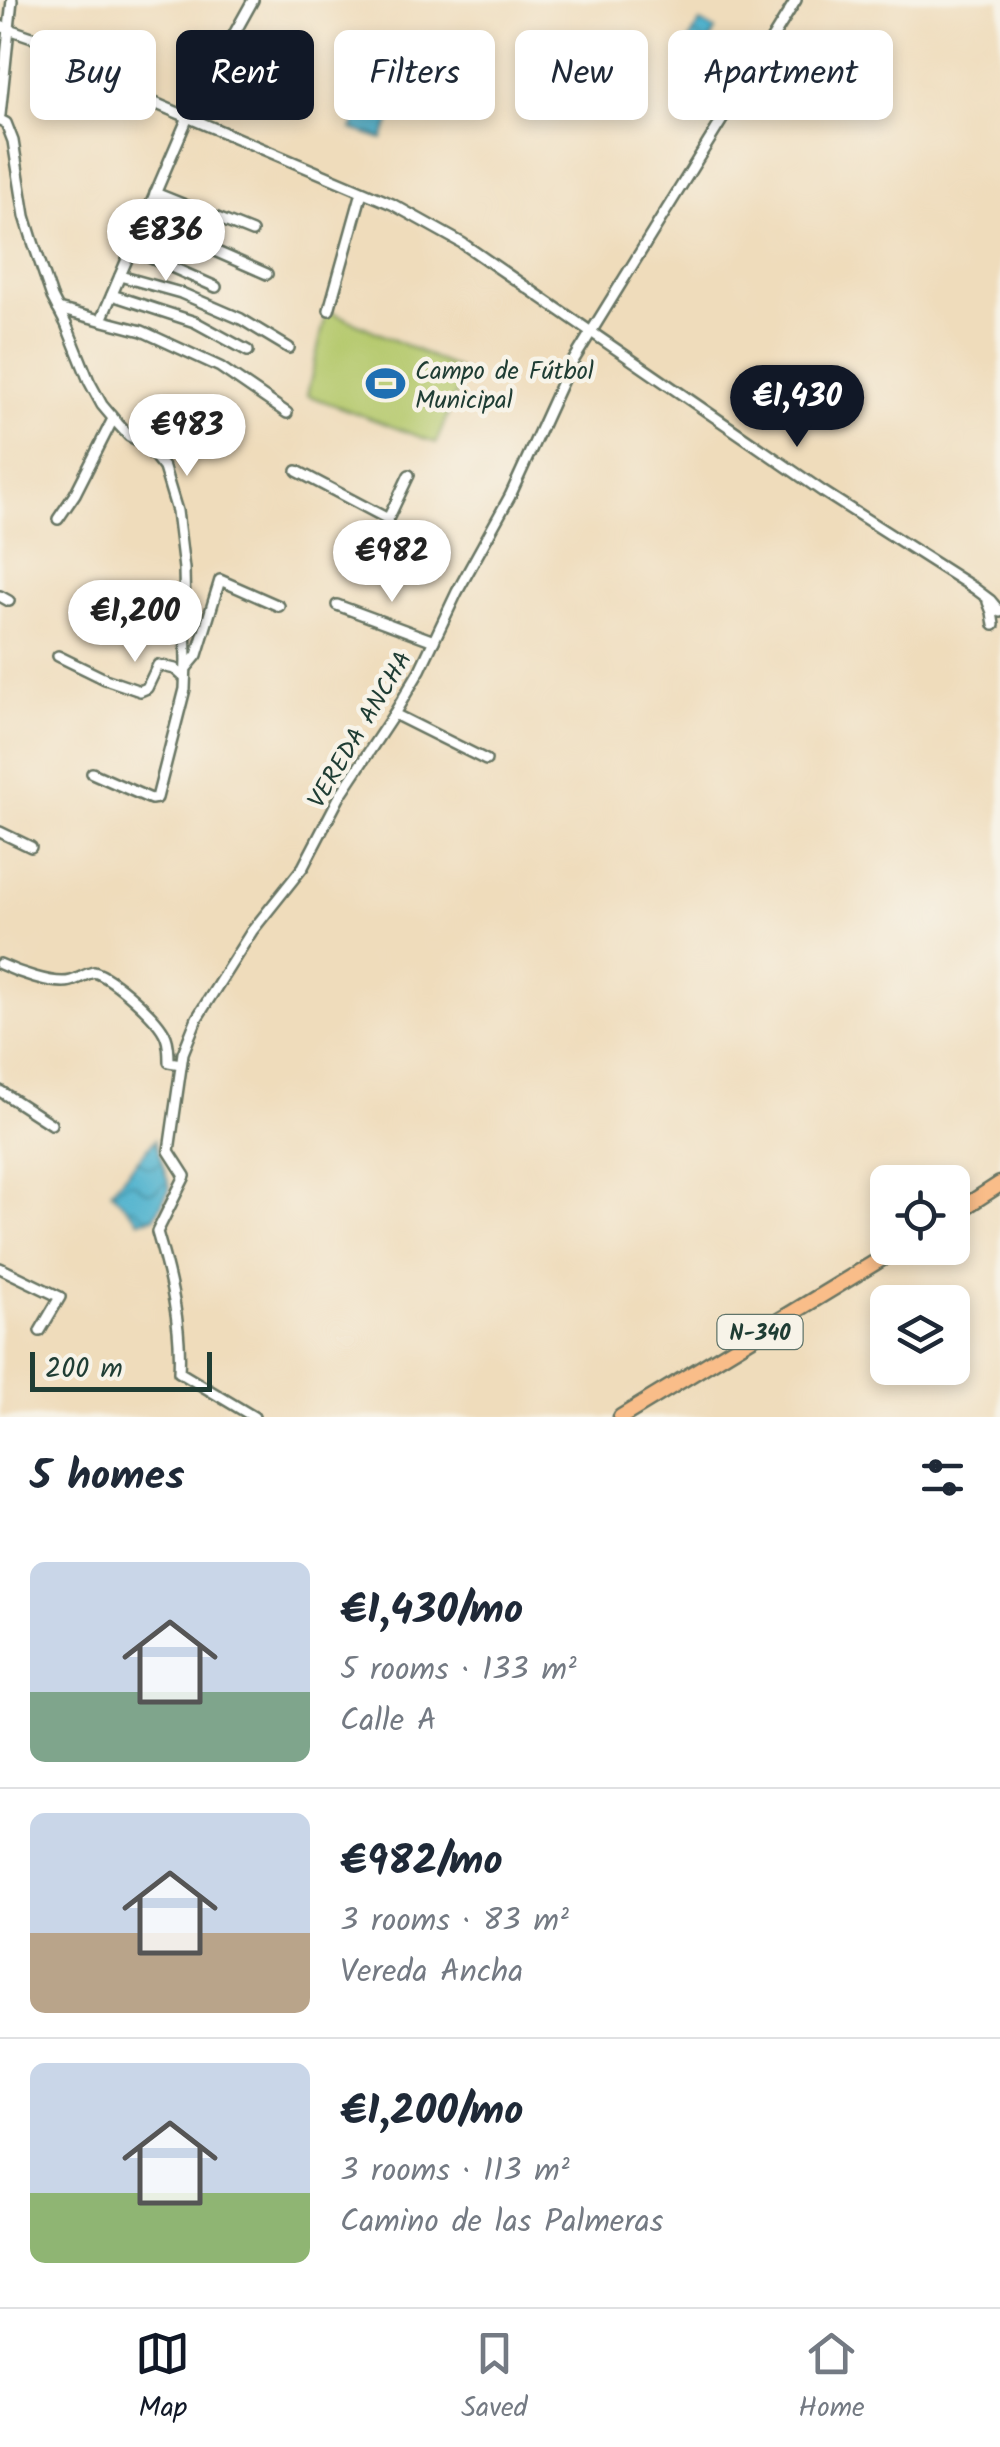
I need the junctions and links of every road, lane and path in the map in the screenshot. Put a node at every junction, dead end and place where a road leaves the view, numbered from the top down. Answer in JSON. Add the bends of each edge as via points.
{"nodes":[{"id":1,"x":12,"y":0,"type":"edge"},
{"id":2,"x":253,"y":0,"type":"edge"},
{"id":3,"x":796,"y":0,"type":"edge"},
{"id":4,"x":5,"y":27,"type":"edge"},
{"id":5,"x":236,"y":30,"type":"edge"},
{"id":6,"x":2,"y":84,"type":"edge"},
{"id":7,"x":176,"y":112,"type":"edge"},
{"id":8,"x":0,"y":118,"type":"edge"},
{"id":9,"x":187,"y":120,"type":"edge"},
{"id":10,"x":195,"y":120,"type":"edge"},
{"id":11,"x":362,"y":192,"type":"junction"},
{"id":12,"x":155,"y":193,"type":"junction"},
{"id":13,"x":144,"y":220,"type":"junction"},
{"id":14,"x":252,"y":232,"type":"dead end"},
{"id":15,"x":132,"y":249,"type":"junction"},
{"id":16,"x":267,"y":274,"type":"dead end"},
{"id":17,"x":120,"y":276,"type":"junction"},
{"id":18,"x":216,"y":287,"type":"dead end"},
{"id":19,"x":112,"y":295,"type":"junction"},
{"id":20,"x":58,"y":309,"type":"junction"},
{"id":21,"x":329,"y":310,"type":"dead end"},
{"id":22,"x":101,"y":320,"type":"junction"},
{"id":23,"x":590,"y":332,"type":"junction"},
{"id":24,"x":289,"y":348,"type":"dead end"},
{"id":25,"x":248,"y":351,"type":"dead end"},
{"id":26,"x":287,"y":413,"type":"dead end"},
{"id":27,"x":113,"y":418,"type":"junction"},
{"id":28,"x":296,"y":472,"type":"dead end"},
{"id":29,"x":409,"y":475,"type":"dead end"},
{"id":30,"x":58,"y":519,"type":"dead end"},
{"id":31,"x":984,"y":595,"type":"junction"},
{"id":32,"x":337,"y":605,"type":"dead end"},
{"id":33,"x":278,"y":606,"type":"dead end"},
{"id":34,"x":1000,"y":612,"type":"edge"},
{"id":35,"x":994,"y":624,"type":"dead end"},
{"id":36,"x":434,"y":641,"type":"junction"},
{"id":37,"x":58,"y":656,"type":"dead end"},
{"id":38,"x":185,"y":674,"type":"junction"},
{"id":39,"x":394,"y":714,"type":"junction"},
{"id":40,"x":486,"y":760,"type":"dead end"},
{"id":41,"x":92,"y":774,"type":"dead end"},
{"id":42,"x":0,"y":832,"type":"edge"},
{"id":43,"x":32,"y":847,"type":"dead end"},
{"id":44,"x":0,"y":964,"type":"edge"},
{"id":45,"x":181,"y":1064,"type":"junction"},
{"id":46,"x":0,"y":1090,"type":"edge"},
{"id":47,"x":51,"y":1124,"type":"dead end"},
{"id":48,"x":1000,"y":1184,"type":"edge"},
{"id":49,"x":970,"y":1203,"type":"edge"},
{"id":50,"x":872,"y":1265,"type":"edge"},
{"id":51,"x":0,"y":1268,"type":"edge"},
{"id":52,"x":40,"y":1331,"type":"dead end"},
{"id":53,"x":254,"y":1417,"type":"edge"},
{"id":54,"x":621,"y":1417,"type":"edge"}],
"edges":[{"from":1,"to":4,"type":"street"},
{"from":2,"to":5,"type":"street"},
{"from":3,"to":23,"type":"street","name":"VEREDA ANCHA"},
{"from":4,"to":6,"type":"street"},
{"from":4,"to":7,"type":"street"},
{"from":6,"to":8,"type":"street"},
{"from":8,"to":20,"type":"street","via":[[14,140],[25,216]]},
{"from":9,"to":12,"type":"street"},
{"from":10,"to":11,"type":"street"},
{"from":11,"to":21,"type":"street"},
{"from":11,"to":23,"type":"street","via":[[462,244]]},
{"from":12,"to":13,"type":"street"},
{"from":12,"to":14,"type":"street"},
{"from":13,"to":15,"type":"street"},
{"from":13,"to":16,"type":"street"},
{"from":15,"to":17,"type":"street"},
{"from":15,"to":18,"type":"street"},
{"from":17,"to":19,"type":"street"},
{"from":17,"to":24,"type":"street","via":[[181,293]]},
{"from":19,"to":22,"type":"street"},
{"from":19,"to":25,"type":"street","via":[[195,322]]},
{"from":20,"to":22,"type":"street"},
{"from":20,"to":27,"type":"street","via":[[88,381]]},
{"from":22,"to":26,"type":"street","via":[[220,366]]},
{"from":23,"to":31,"type":"street"},
{"from":23,"to":36,"type":"street","name":"VEREDA ANCHA"},
{"from":27,"to":30,"type":"street"},
{"from":27,"to":38,"type":"street","via":[[164,468],[176,510]]},
{"from":28,"to":29,"type":"street","via":[[388,519]]},
{"from":31,"to":34,"type":"street"},
{"from":31,"to":35,"type":"street"},
{"from":32,"to":36,"type":"street"},
{"from":33,"to":38,"type":"street","via":[[220,580]]},
{"from":36,"to":39,"type":"street","name":"VEREDA ANCHA"},
{"from":37,"to":38,"type":"street","via":[[140,691],[158,665]]},
{"from":38,"to":41,"type":"street","via":[[157,798]]},
{"from":39,"to":40,"type":"street"},
{"from":39,"to":45,"type":"street","name":"VEREDA ANCHA","via":[[303,866],[222,975],[190,1031]]},
{"from":42,"to":43,"type":"street"},
{"from":44,"to":45,"type":"street","via":[[60,982],[94,972],[106,976],[156,1018],[170,1062]]},
{"from":45,"to":53,"type":"street","name":"VEREDA ANCHA","via":[[168,1152],[185,1176],[157,1232],[175,1312],[178,1372]]},
{"from":46,"to":47,"type":"street"},
{"from":48,"to":49,"type":"highway"},
{"from":50,"to":54,"type":"highway","number":"N-340"},
{"from":51,"to":52,"type":"street","via":[[60,1296]]}]}
